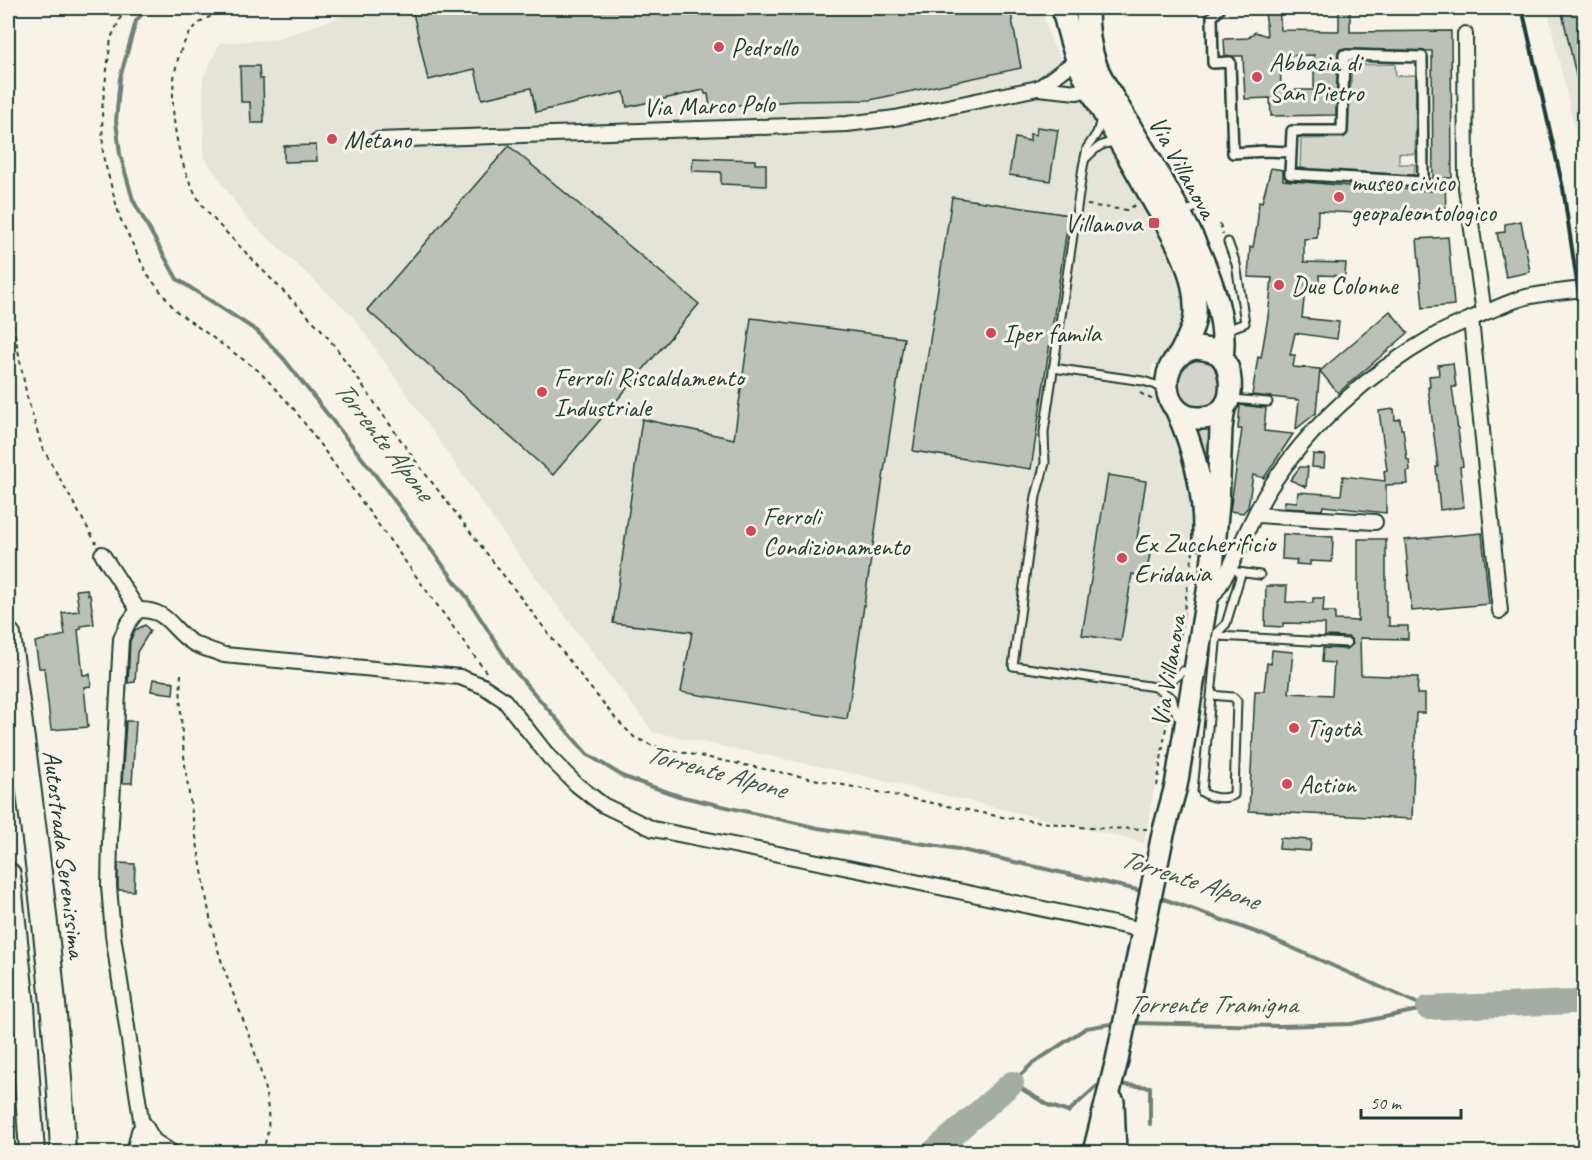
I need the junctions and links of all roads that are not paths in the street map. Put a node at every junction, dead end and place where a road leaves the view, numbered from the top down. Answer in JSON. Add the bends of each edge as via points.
{"nodes":[{"id":1,"x":1063,"y":8,"type":"edge"},
{"id":2,"x":1087,"y":8,"type":"edge"},
{"id":3,"x":1220,"y":8,"type":"edge"},
{"id":4,"x":1465,"y":34,"type":"dead end"},
{"id":5,"x":1078,"y":61,"type":"junction"},
{"id":6,"x":1038,"y":88,"type":"junction"},
{"id":7,"x":1090,"y":88,"type":"junction"},
{"id":8,"x":1102,"y":109,"type":"junction"},
{"id":9,"x":377,"y":140,"type":"dead end"},
{"id":10,"x":1122,"y":144,"type":"junction"},
{"id":11,"x":1291,"y":152,"type":"junction"},
{"id":12,"x":1084,"y":160,"type":"junction"},
{"id":13,"x":1228,"y":242,"type":"dead end"},
{"id":14,"x":1584,"y":289,"type":"edge"},
{"id":15,"x":1478,"y":316,"type":"junction"},
{"id":16,"x":1223,"y":330,"type":"junction"},
{"id":17,"x":1222,"y":357,"type":"junction"},
{"id":18,"x":1175,"y":362,"type":"junction"},
{"id":19,"x":1053,"y":368,"type":"junction"},
{"id":20,"x":1143,"y":381,"type":"junction"},
{"id":21,"x":1268,"y":402,"type":"dead end"},
{"id":22,"x":1168,"y":403,"type":"junction"},
{"id":23,"x":1227,"y":403,"type":"junction"},
{"id":24,"x":1256,"y":514,"type":"junction"},
{"id":25,"x":1375,"y":522,"type":"dead end"},
{"id":26,"x":1241,"y":542,"type":"junction"},
{"id":27,"x":1204,"y":548,"type":"junction"},
{"id":28,"x":102,"y":554,"type":"road end"},
{"id":29,"x":1235,"y":571,"type":"junction"},
{"id":30,"x":1260,"y":575,"type":"dead end"},
{"id":31,"x":1203,"y":601,"type":"junction"},
{"id":32,"x":138,"y":610,"type":"junction"},
{"id":33,"x":1500,"y":611,"type":"dead end"},
{"id":34,"x":1212,"y":633,"type":"junction"},
{"id":35,"x":8,"y":634,"type":"edge"},
{"id":36,"x":1347,"y":643,"type":"dead end"},
{"id":37,"x":1177,"y":670,"type":"junction"},
{"id":38,"x":1155,"y":687,"type":"junction"},
{"id":39,"x":1211,"y":696,"type":"junction"},
{"id":40,"x":1173,"y":715,"type":"junction"},
{"id":41,"x":1161,"y":842,"type":"junction"},
{"id":42,"x":8,"y":875,"type":"edge"},
{"id":43,"x":1145,"y":920,"type":"junction"},
{"id":44,"x":1117,"y":1059,"type":"junction"},
{"id":45,"x":1112,"y":1096,"type":"junction"},
{"id":46,"x":141,"y":1120,"type":"junction"},
{"id":47,"x":32,"y":1152,"type":"edge"},
{"id":48,"x":63,"y":1152,"type":"edge"},
{"id":49,"x":134,"y":1152,"type":"edge"},
{"id":50,"x":146,"y":1152,"type":"edge"},
{"id":51,"x":171,"y":1152,"type":"edge"},
{"id":52,"x":1094,"y":1152,"type":"edge"},
{"id":53,"x":1105,"y":1152,"type":"edge"},
{"id":54,"x":1115,"y":1152,"type":"edge"}],
"edges":[{"from":1,"to":5,"type":"main road","name":"Via Villanova"},
{"from":2,"to":16,"type":"main road","name":"Via Villanova","via":[[1096,66],[1189,210]]},
{"from":3,"to":11,"type":"street","via":[[1212,17],[1213,63],[1230,62],[1233,153]]},
{"from":4,"to":15,"type":"street","via":[[1466,189]]},
{"from":5,"to":6,"type":"street","name":"Via Marco Polo"},
{"from":5,"to":7,"type":"main road","name":"Via Villanova"},
{"from":6,"to":7,"type":"street","name":"Via Marco Polo","via":[[1077,92]]},
{"from":6,"to":9,"type":"street","name":"Via Marco Polo","via":[[895,118],[846,124]]},
{"from":7,"to":8,"type":"main road","name":"Via Villanova"},
{"from":8,"to":10,"type":"main road","name":"Via Villanova"},
{"from":8,"to":12,"type":"lane","via":[[1100,125]]},
{"from":10,"to":12,"type":"lane","via":[[1109,142],[1098,146]]},
{"from":10,"to":18,"type":"main road","name":"Via Villanova","via":[[1166,223],[1188,269],[1194,293],[1194,323]]},
{"from":11,"to":11,"type":"street","via":[[1290,174],[1422,182],[1422,57],[1344,55],[1342,131],[1292,131]]},
{"from":12,"to":19,"type":"lane"},
{"from":13,"to":16,"type":"lane","via":[[1236,264],[1245,323]]},
{"from":14,"to":15,"type":"street","via":[[1526,297]]},
{"from":15,"to":24,"type":"street","via":[[1401,356],[1348,398],[1285,466]]},
{"from":15,"to":33,"type":"street"},
{"from":16,"to":17,"type":"main road","name":"Via Villanova"},
{"from":17,"to":18,"type":"main road","via":[[1206,349],[1191,349]]},
{"from":17,"to":23,"type":"main road","via":[[1228,372]]},
{"from":18,"to":20,"type":"lane","via":[[1158,378]]},
{"from":18,"to":22,"type":"main road","via":[[1166,382]]},
{"from":19,"to":20,"type":"lane"},
{"from":19,"to":38,"type":"lane","via":[[1044,432],[1044,471],[1036,496],[1013,666]]},
{"from":20,"to":22,"type":"lane","via":[[1156,386]]},
{"from":21,"to":23,"type":"lane"},
{"from":22,"to":23,"type":"main road","via":[[1185,417],[1207,418]]},
{"from":22,"to":37,"type":"main road","name":"Via Villanova","via":[[1188,436],[1204,522],[1201,565]]},
{"from":23,"to":27,"type":"main road","name":"Via Villanova"},
{"from":24,"to":25,"type":"street"},
{"from":24,"to":26,"type":"street"},
{"from":26,"to":27,"type":"street","via":[[1227,551]]},
{"from":26,"to":29,"type":"street"},
{"from":27,"to":31,"type":"main road","name":"Via Villanova"},
{"from":28,"to":32,"type":"street"},
{"from":29,"to":30,"type":"lane"},
{"from":29,"to":31,"type":"street"},
{"from":29,"to":34,"type":"lane","via":[[1226,624]]},
{"from":31,"to":34,"type":"main road","name":"Via Villanova"},
{"from":32,"to":43,"type":"street","via":[[152,610],[191,642],[224,655],[460,677],[483,686],[504,700],[577,785],[603,805],[653,829],[873,873]]},
{"from":32,"to":46,"type":"street","via":[[121,639],[109,886]]},
{"from":34,"to":36,"type":"lane"},
{"from":34,"to":39,"type":"lane"},
{"from":34,"to":41,"type":"main road","name":"Via Villanova"},
{"from":35,"to":48,"type":"highway","name":"Autostrada Serenissima","via":[[52,983]]},
{"from":37,"to":38,"type":"lane","via":[[1172,680]]},
{"from":37,"to":40,"type":"main road","name":"Via Villanova"},
{"from":38,"to":40,"type":"lane","via":[[1172,699]]},
{"from":39,"to":39,"type":"lane","via":[[1233,697],[1236,701],[1234,795],[1228,798],[1202,792]]},
{"from":40,"to":41,"type":"main road","name":"Via Villanova"},
{"from":41,"to":43,"type":"main road","name":"Via Villanova"},
{"from":42,"to":47,"type":"highway"},
{"from":43,"to":44,"type":"main road","name":"Via Villanova"},
{"from":44,"to":45,"type":"main road"},
{"from":44,"to":52,"type":"main road"},
{"from":45,"to":53,"type":"main road"},
{"from":45,"to":54,"type":"main road"},
{"from":46,"to":49,"type":"street"},
{"from":46,"to":50,"type":"street"},
{"from":46,"to":51,"type":"street","via":[[154,1141]]}]}
